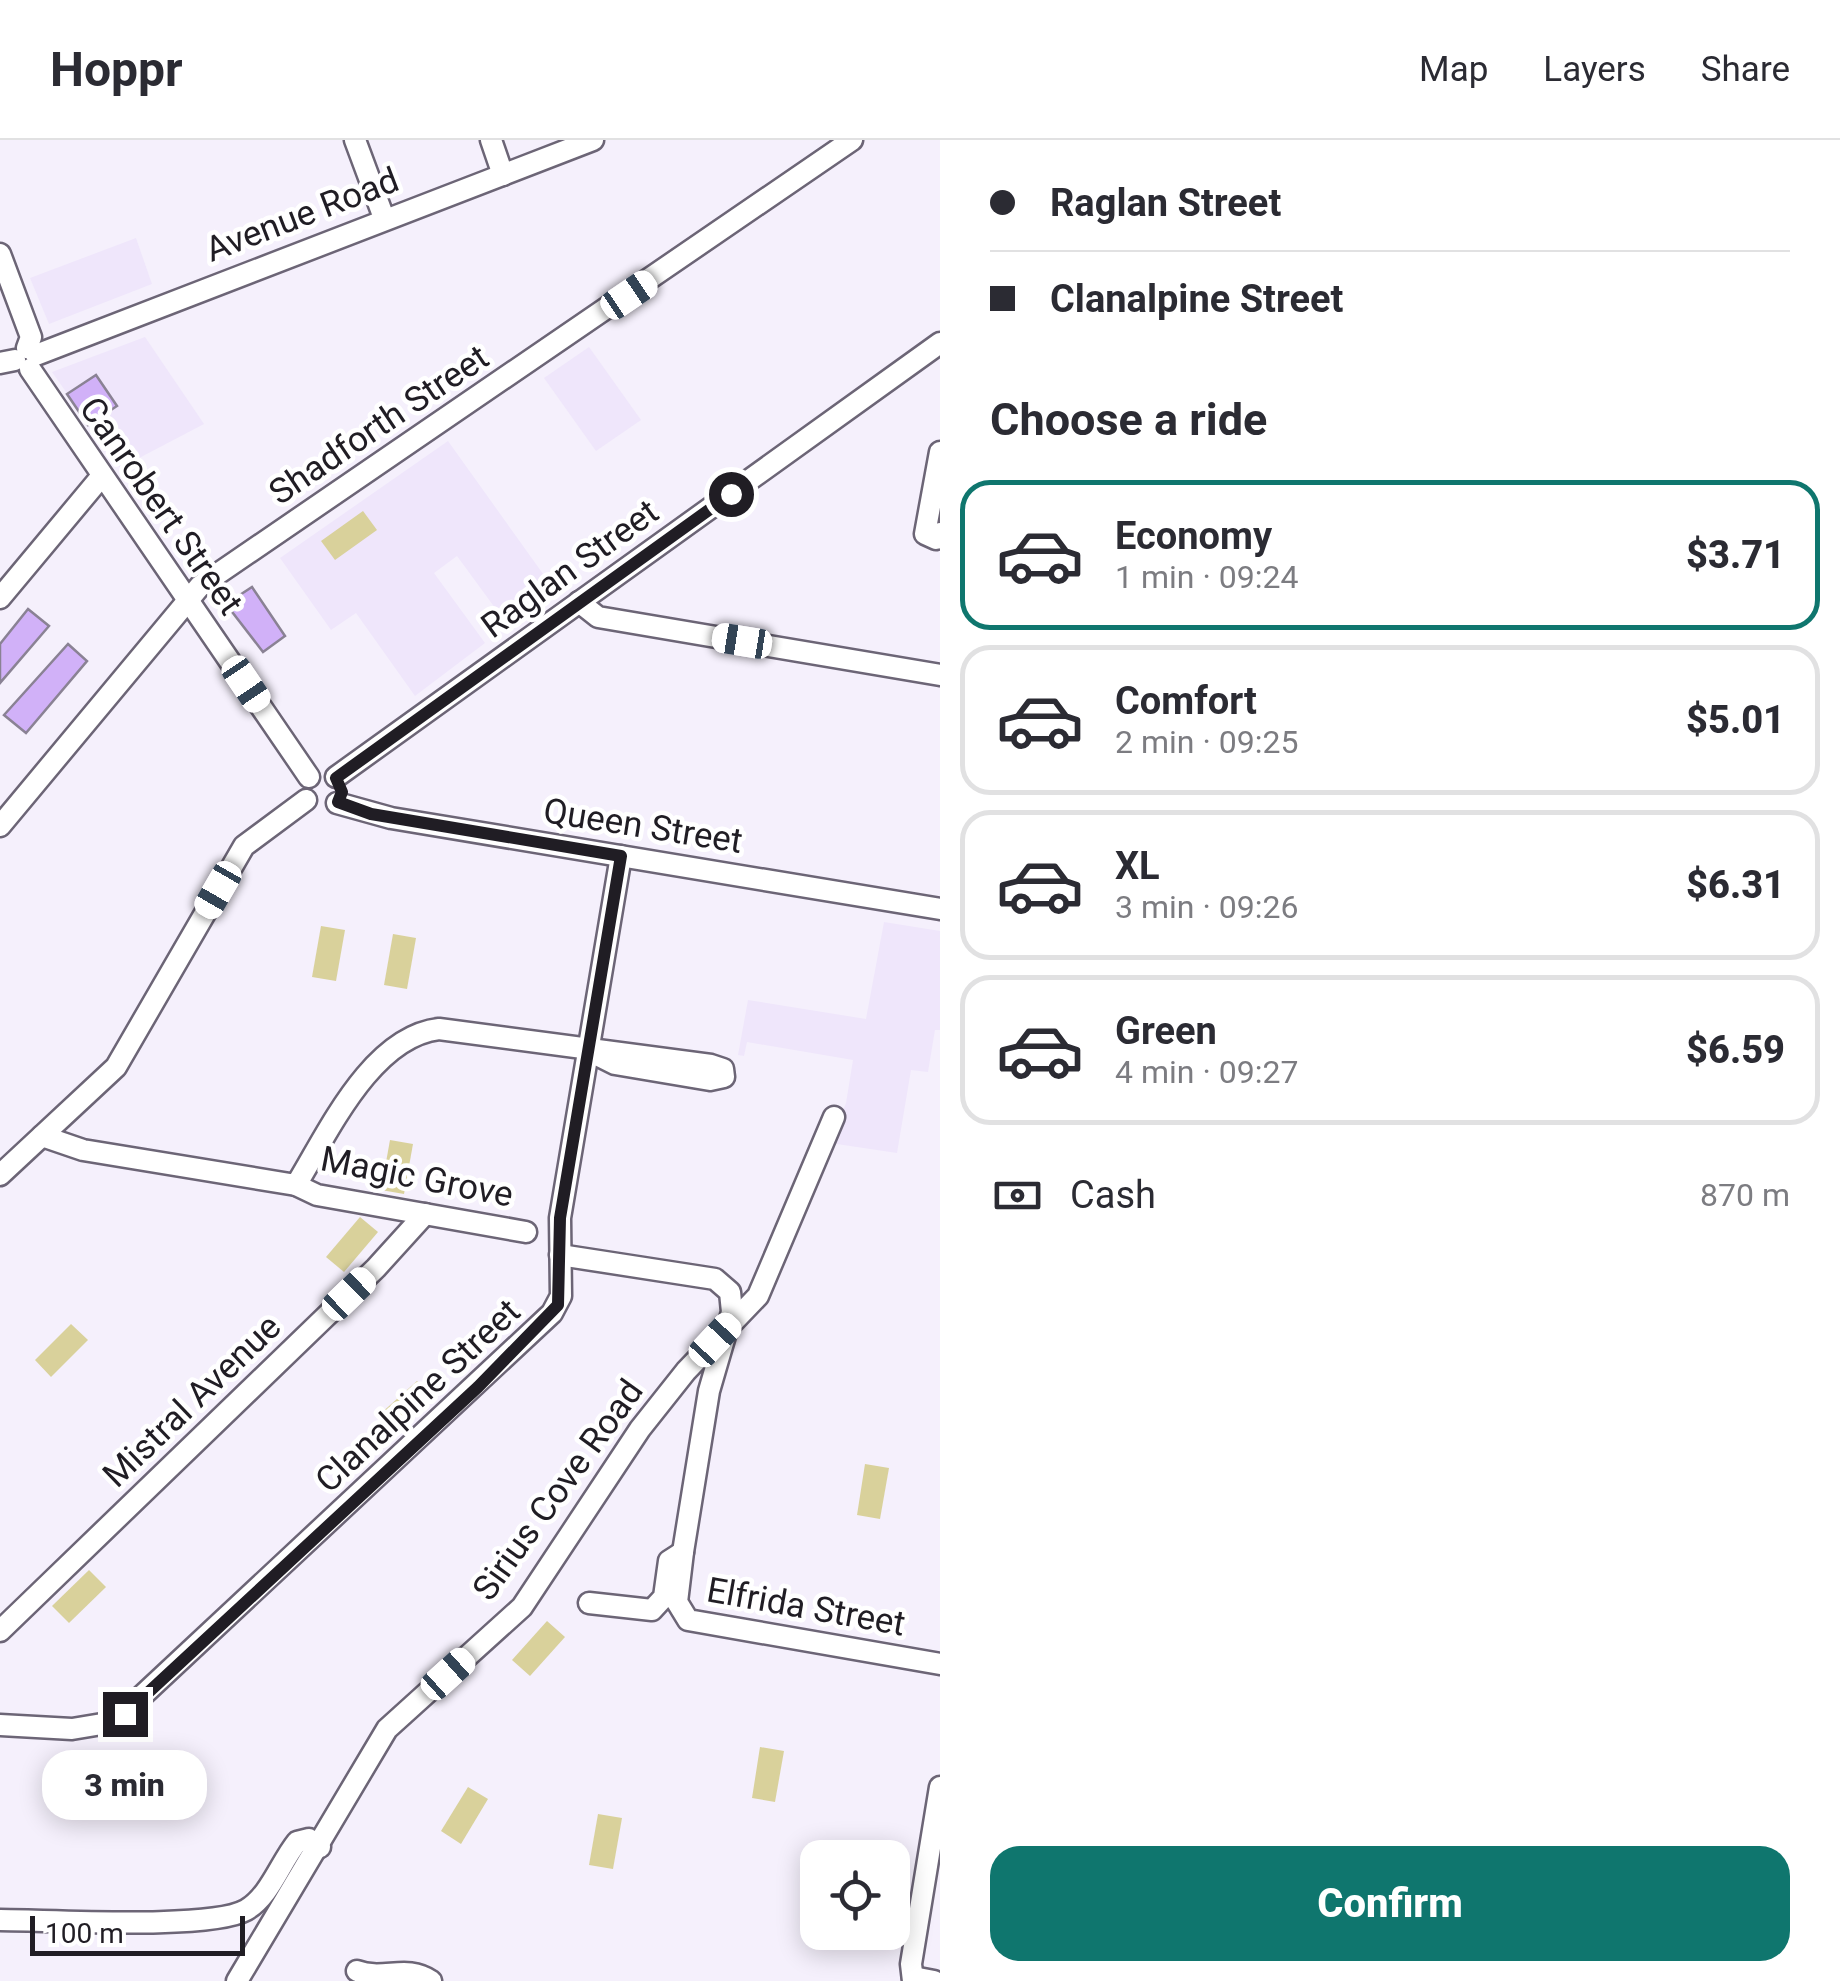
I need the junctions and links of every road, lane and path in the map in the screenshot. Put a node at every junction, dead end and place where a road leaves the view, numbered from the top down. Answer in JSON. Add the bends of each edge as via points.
{"nodes":[{"id":1,"x":355,"y":140,"type":"edge"},
{"id":2,"x":491,"y":140,"type":"edge"},
{"id":3,"x":593,"y":140,"type":"edge"},
{"id":4,"x":852,"y":140,"type":"edge"},
{"id":5,"x":503,"y":175,"type":"junction"},
{"id":6,"x":384,"y":218,"type":"junction"},
{"id":7,"x":0,"y":254,"type":"edge"},
{"id":8,"x":940,"y":343,"type":"edge"},
{"id":9,"x":22,"y":359,"type":"edge"},
{"id":10,"x":940,"y":456,"type":"edge"},
{"id":11,"x":101,"y":477,"type":"junction"},
{"id":12,"x":940,"y":534,"type":"edge"},
{"id":13,"x":0,"y":598,"type":"edge"},
{"id":14,"x":187,"y":599,"type":"junction"},
{"id":15,"x":579,"y":602,"type":"junction"},
{"id":16,"x":940,"y":675,"type":"edge"},
{"id":17,"x":309,"y":776,"type":"junction"},
{"id":18,"x":336,"y":778,"type":"junction"},
{"id":19,"x":306,"y":800,"type":"junction"},
{"id":20,"x":338,"y":802,"type":"junction"},
{"id":21,"x":0,"y":826,"type":"edge"},
{"id":22,"x":621,"y":856,"type":"junction"},
{"id":23,"x":940,"y":908,"type":"edge"},
{"id":24,"x":589,"y":1051,"type":"junction"},
{"id":25,"x":834,"y":1117,"type":"dead end"},
{"id":26,"x":42,"y":1136,"type":"junction"},
{"id":27,"x":0,"y":1175,"type":"edge"},
{"id":28,"x":296,"y":1186,"type":"junction"},
{"id":29,"x":424,"y":1214,"type":"junction"},
{"id":30,"x":526,"y":1232,"type":"dead end"},
{"id":31,"x":560,"y":1255,"type":"junction"},
{"id":32,"x":766,"y":1276,"type":"junction"},
{"id":33,"x":715,"y":1279,"type":"junction"},
{"id":34,"x":729,"y":1326,"type":"junction"},
{"id":35,"x":683,"y":1552,"type":"junction"},
{"id":36,"x":590,"y":1603,"type":"dead end"},
{"id":37,"x":0,"y":1630,"type":"edge"},
{"id":38,"x":940,"y":1664,"type":"edge"},
{"id":39,"x":0,"y":1726,"type":"edge"},
{"id":40,"x":940,"y":1787,"type":"edge"},
{"id":41,"x":320,"y":1846,"type":"junction"},
{"id":42,"x":940,"y":1854,"type":"edge"},
{"id":43,"x":0,"y":1920,"type":"edge"},
{"id":44,"x":357,"y":1971,"type":"dead end"},
{"id":45,"x":920,"y":1980,"type":"edge"},
{"id":46,"x":237,"y":1981,"type":"edge"},
{"id":47,"x":430,"y":1981,"type":"edge"}],
"edges":[{"from":1,"to":6,"type":"street"},
{"from":2,"to":5,"type":"street"},
{"from":3,"to":5,"type":"street","name":"Avenue Road"},
{"from":4,"to":14,"type":"street","name":"Shadforth Street"},
{"from":5,"to":6,"type":"street","name":"Avenue Road"},
{"from":6,"to":9,"type":"street","name":"Avenue Road"},
{"from":7,"to":9,"type":"street","via":[[31,337]]},
{"from":8,"to":15,"type":"street","name":"Raglan Street"},
{"from":9,"to":11,"type":"street","name":"Canrobert Street"},
{"from":10,"to":12,"type":"street","via":[[925,534]]},
{"from":11,"to":13,"type":"street"},
{"from":11,"to":14,"type":"street","name":"Canrobert Street"},
{"from":14,"to":17,"type":"street","name":"Canrobert Street"},
{"from":14,"to":21,"type":"street","name":"Shadforth Street"},
{"from":15,"to":16,"type":"street","via":[[598,617]]},
{"from":15,"to":18,"type":"street","name":"Raglan Street"},
{"from":17,"to":18,"type":"street","via":[[325,772]]},
{"from":17,"to":19,"type":"street"},
{"from":18,"to":20,"type":"street"},
{"from":19,"to":20,"type":"street","via":[[321,810]]},
{"from":19,"to":26,"type":"street","via":[[244,846],[116,1067]]},
{"from":20,"to":22,"type":"street","name":"Queen Street","via":[[371,814]]},
{"from":22,"to":23,"type":"street","name":"Queen Street"},
{"from":22,"to":24,"type":"street","name":"Clanalpine Street"},
{"from":24,"to":24,"type":"street","via":[[612,1048],[712,1064],[724,1077],[615,1064]]},
{"from":24,"to":28,"type":"street","via":[[446,1029],[424,1032],[366,1073]]},
{"from":24,"to":31,"type":"street","name":"Clanalpine Street","via":[[560,1218]]},
{"from":25,"to":32,"type":"street","name":"Sirius Cove Road"},
{"from":26,"to":27,"type":"street"},
{"from":26,"to":28,"type":"street","name":"Magic Grove","via":[[82,1150]]},
{"from":28,"to":29,"type":"street","name":"Magic Grove"},
{"from":29,"to":30,"type":"street","name":"Magic Grove"},
{"from":29,"to":37,"type":"street","name":"Mistral Avenue"},
{"from":31,"to":33,"type":"street"},
{"from":31,"to":39,"type":"street","name":"Clanalpine Street","via":[[561,1296],[544,1323],[125,1714],[72,1729]]},
{"from":32,"to":33,"type":"street"},
{"from":32,"to":34,"type":"street","name":"Sirius Cove Road","via":[[747,1312]]},
{"from":33,"to":34,"type":"street","via":[[732,1301]]},
{"from":34,"to":35,"type":"street","via":[[710,1391]]},
{"from":34,"to":41,"type":"street","name":"Sirius Cove Road","via":[[640,1429],[522,1608],[386,1729]]},
{"from":35,"to":36,"type":"street","name":"Elfrida Street","via":[[669,1561],[664,1597],[652,1610]]},
{"from":35,"to":38,"type":"street","name":"Elfrida Street","via":[[677,1602],[688,1620]]},
{"from":40,"to":45,"type":"street","via":[[911,1964]]},
{"from":41,"to":43,"type":"street","via":[[309,1839],[297,1842],[247,1910],[209,1920]]},
{"from":41,"to":46,"type":"street","name":"Sirius Cove Road"},
{"from":42,"to":45,"type":"street"},
{"from":44,"to":47,"type":"street","via":[[375,1978],[410,1971]]}]}
